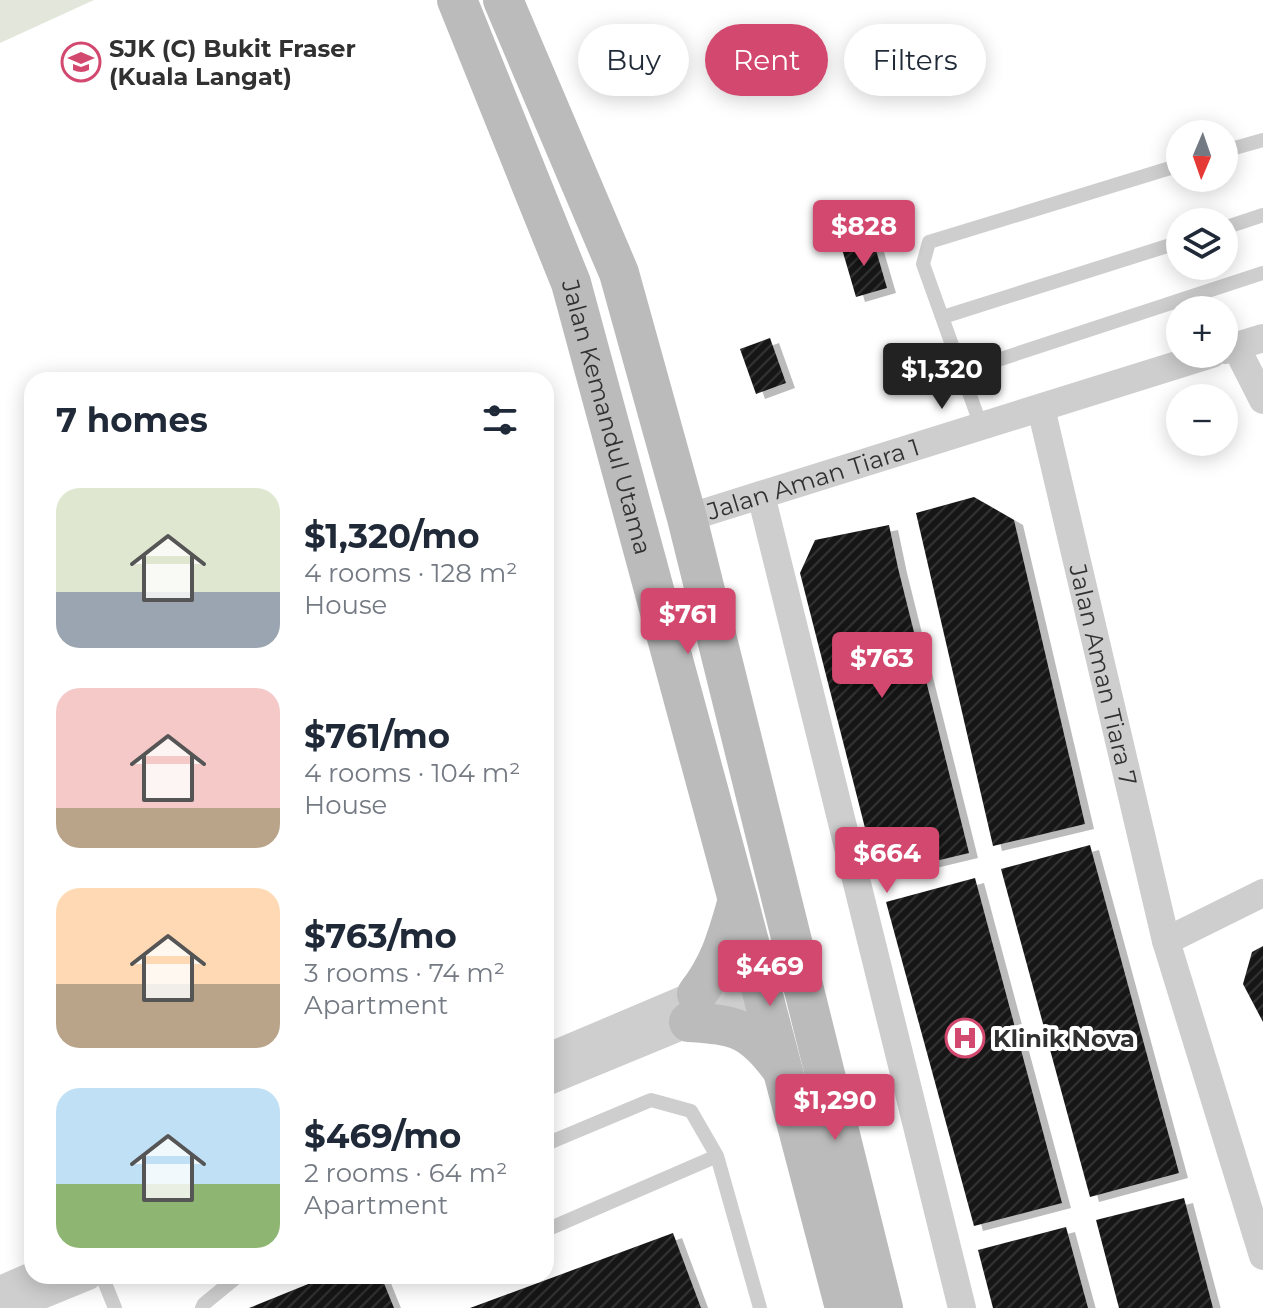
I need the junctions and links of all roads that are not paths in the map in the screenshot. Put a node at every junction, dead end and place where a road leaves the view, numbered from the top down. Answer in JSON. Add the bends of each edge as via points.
{"nodes":[{"id":1,"x":457,"y":0,"type":"edge"},
{"id":2,"x":503,"y":0,"type":"edge"},
{"id":3,"x":1263,"y":140,"type":"edge"},
{"id":4,"x":1238,"y":147,"type":"edge"},
{"id":5,"x":1166,"y":169,"type":"edge"},
{"id":6,"x":1263,"y":215,"type":"edge"},
{"id":7,"x":1238,"y":223,"type":"edge"},
{"id":8,"x":1166,"y":246,"type":"edge"},
{"id":9,"x":1263,"y":273,"type":"edge"},
{"id":10,"x":943,"y":317,"type":"junction"},
{"id":11,"x":1263,"y":338,"type":"edge"},
{"id":12,"x":1238,"y":346,"type":"edge"},
{"id":13,"x":1167,"y":368,"type":"edge"},
{"id":14,"x":1238,"y":368,"type":"edge"},
{"id":15,"x":961,"y":372,"type":"junction"},
{"id":16,"x":1263,"y":400,"type":"edge"},
{"id":17,"x":1041,"y":408,"type":"junction"},
{"id":18,"x":981,"y":426,"type":"junction"},
{"id":19,"x":761,"y":495,"type":"junction"},
{"id":20,"x":687,"y":518,"type":"junction"},
{"id":21,"x":1263,"y":893,"type":"edge"},
{"id":22,"x":738,"y":900,"type":"junction"},
{"id":23,"x":791,"y":934,"type":"junction"},
{"id":24,"x":1166,"y":941,"type":"junction"},
{"id":25,"x":764,"y":980,"type":"junction"},
{"id":26,"x":693,"y":1008,"type":"junction"},
{"id":27,"x":809,"y":1010,"type":"junction"},
{"id":28,"x":554,"y":1055,"type":"edge"},
{"id":29,"x":782,"y":1070,"type":"junction"},
{"id":30,"x":554,"y":1078,"type":"edge"},
{"id":31,"x":554,"y":1141,"type":"edge"},
{"id":32,"x":717,"y":1156,"type":"junction"},
{"id":33,"x":554,"y":1227,"type":"edge"},
{"id":34,"x":1261,"y":1246,"type":"edge"},
{"id":35,"x":65,"y":1284,"type":"edge"},
{"id":36,"x":105,"y":1284,"type":"edge"},
{"id":37,"x":228,"y":1284,"type":"edge"},
{"id":38,"x":0,"y":1290,"type":"edge"},
{"id":39,"x":40,"y":1293,"type":"edge"},
{"id":40,"x":10,"y":1308,"type":"edge"},
{"id":41,"x":115,"y":1308,"type":"edge"},
{"id":42,"x":202,"y":1308,"type":"edge"},
{"id":43,"x":760,"y":1308,"type":"edge"},
{"id":44,"x":845,"y":1308,"type":"edge"},
{"id":45,"x":883,"y":1308,"type":"edge"},
{"id":46,"x":962,"y":1308,"type":"edge"}],
"edges":[{"from":1,"to":22,"type":"street","name":"Jalan Kemandul Utama","via":[[571,283]]},
{"from":2,"to":20,"type":"street","name":"Jalan Kemandul Utama","via":[[619,273]]},
{"from":3,"to":4,"type":"lane"},
{"from":5,"to":10,"type":"lane","via":[[929,242],[923,264]]},
{"from":6,"to":7,"type":"lane"},
{"from":8,"to":10,"type":"lane"},
{"from":9,"to":15,"type":"lane"},
{"from":10,"to":15,"type":"lane"},
{"from":11,"to":12,"type":"street","name":"Jalan Aman Tiara 1"},
{"from":13,"to":17,"type":"street","name":"Jalan Aman Tiara 1"},
{"from":14,"to":16,"type":"street"},
{"from":15,"to":18,"type":"lane"},
{"from":17,"to":18,"type":"street","name":"Jalan Aman Tiara 1"},
{"from":17,"to":24,"type":"street","name":"Jalan Aman Tiara 7"},
{"from":18,"to":19,"type":"street","name":"Jalan Aman Tiara 1"},
{"from":19,"to":20,"type":"street","name":"Jalan Aman Tiara 1"},
{"from":19,"to":46,"type":"street"},
{"from":20,"to":23,"type":"street","name":"Jalan Kemandul Utama"},
{"from":21,"to":24,"type":"street"},
{"from":22,"to":25,"type":"street","name":"Jalan Kemandul Utama"},
{"from":22,"to":26,"type":"street","via":[[721,957]]},
{"from":23,"to":25,"type":"street"},
{"from":23,"to":27,"type":"street","name":"Jalan Kemandul Utama"},
{"from":24,"to":34,"type":"street","name":"Jalan Aman Tiara 7"},
{"from":25,"to":26,"type":"street"},
{"from":25,"to":27,"type":"street"},
{"from":25,"to":29,"type":"street","name":"Jalan Kemandul Utama"},
{"from":26,"to":28,"type":"street"},
{"from":26,"to":29,"type":"street","via":[[763,1043]]},
{"from":26,"to":30,"type":"street"},
{"from":27,"to":45,"type":"street","name":"Jalan Kemandul Utama"},
{"from":29,"to":44,"type":"street","name":"Jalan Kemandul Utama"},
{"from":31,"to":32,"type":"lane","via":[[651,1100],[691,1111]]},
{"from":32,"to":33,"type":"lane"},
{"from":32,"to":43,"type":"lane"},
{"from":35,"to":39,"type":"street"},
{"from":36,"to":41,"type":"lane"},
{"from":37,"to":42,"type":"lane"},
{"from":38,"to":39,"type":"street"},
{"from":39,"to":40,"type":"street"}]}
